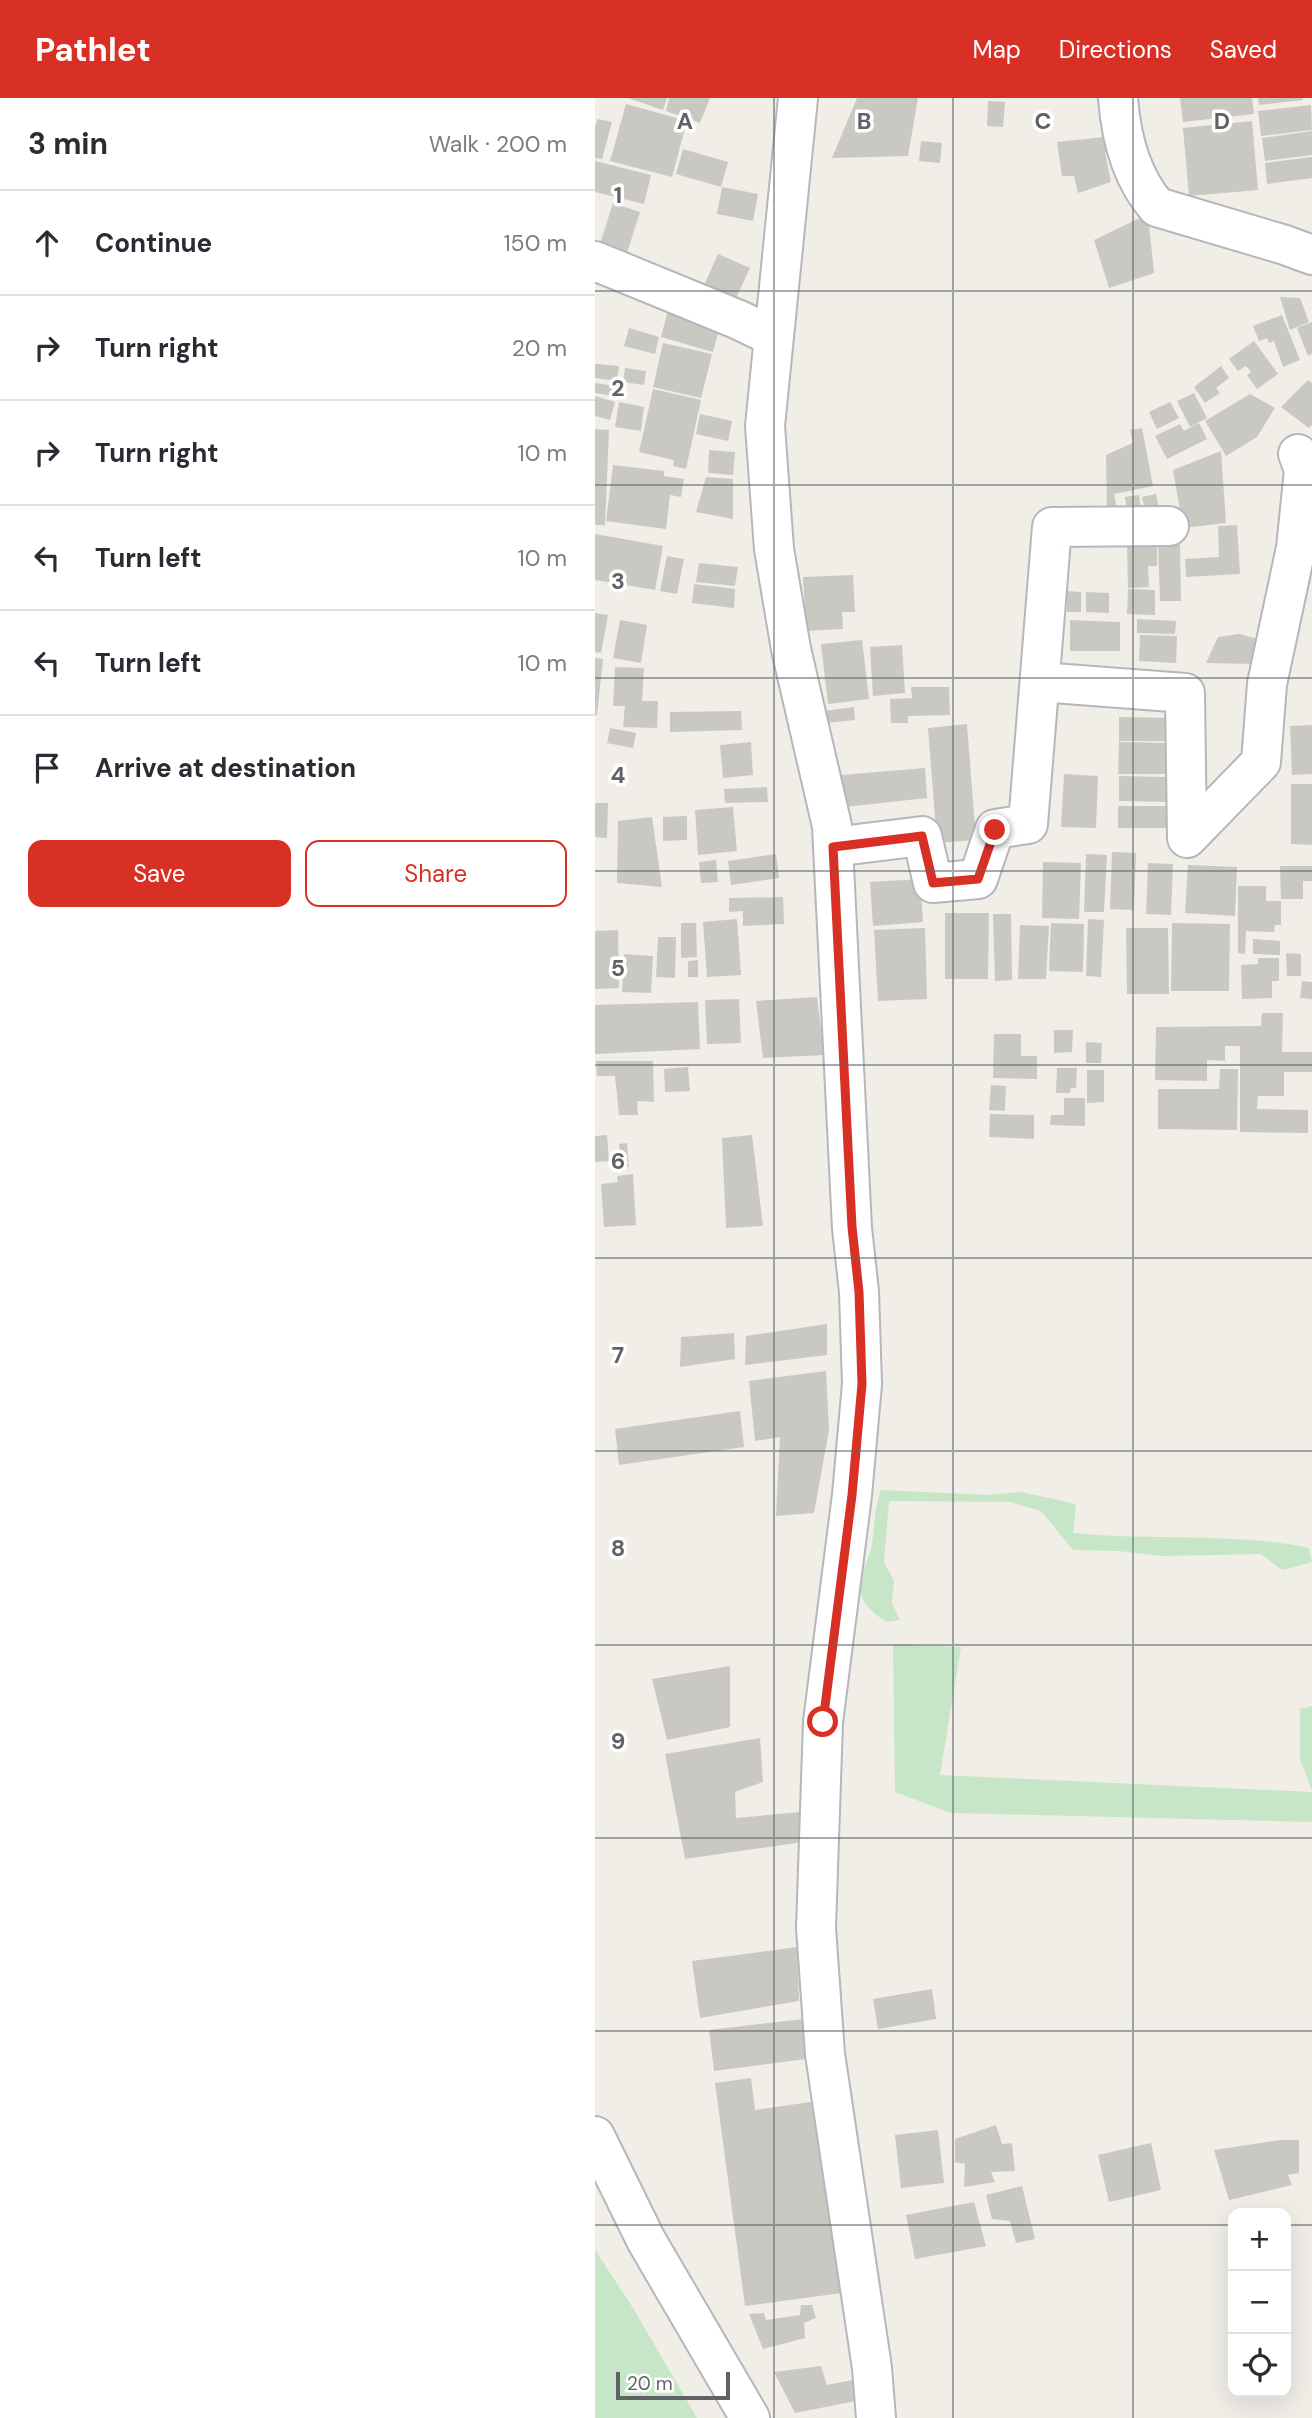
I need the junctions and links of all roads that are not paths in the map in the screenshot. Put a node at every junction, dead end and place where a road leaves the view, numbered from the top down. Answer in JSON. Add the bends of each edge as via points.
{"nodes":[{"id":1,"x":798,"y":98,"type":"edge"},
{"id":2,"x":1118,"y":98,"type":"edge"},
{"id":3,"x":1312,"y":255,"type":"edge"},
{"id":4,"x":595,"y":261,"type":"edge"},
{"id":5,"x":774,"y":337,"type":"junction"},
{"id":6,"x":1297,"y":454,"type":"dead end"},
{"id":7,"x":1169,"y":526,"type":"dead end"},
{"id":8,"x":1040,"y":682,"type":"junction"},
{"id":9,"x":833,"y":847,"type":"junction"},
{"id":10,"x":595,"y":2136,"type":"edge"},
{"id":11,"x":750,"y":2418,"type":"edge"},
{"id":12,"x":876,"y":2418,"type":"edge"}],
"edges":[{"from":1,"to":5,"type":"street"},
{"from":2,"to":3,"type":"street","via":[[1131,166],[1157,207]]},
{"from":4,"to":5,"type":"street"},
{"from":5,"to":9,"type":"street","via":[[765,426],[774,549],[790,649]]},
{"from":6,"to":8,"type":"street","via":[[1304,470],[1296,548],[1267,684],[1261,762],[1187,838],[1185,693]]},
{"from":7,"to":8,"type":"street","via":[[1052,527]]},
{"from":8,"to":9,"type":"street","via":[[1028,824],[995,830],[978,879],[933,883],[922,836]]},
{"from":9,"to":12,"type":"street","via":[[862,1384],[823,1722],[816,1928],[825,2054]]},
{"from":10,"to":11,"type":"street","via":[[646,2240]]}]}
